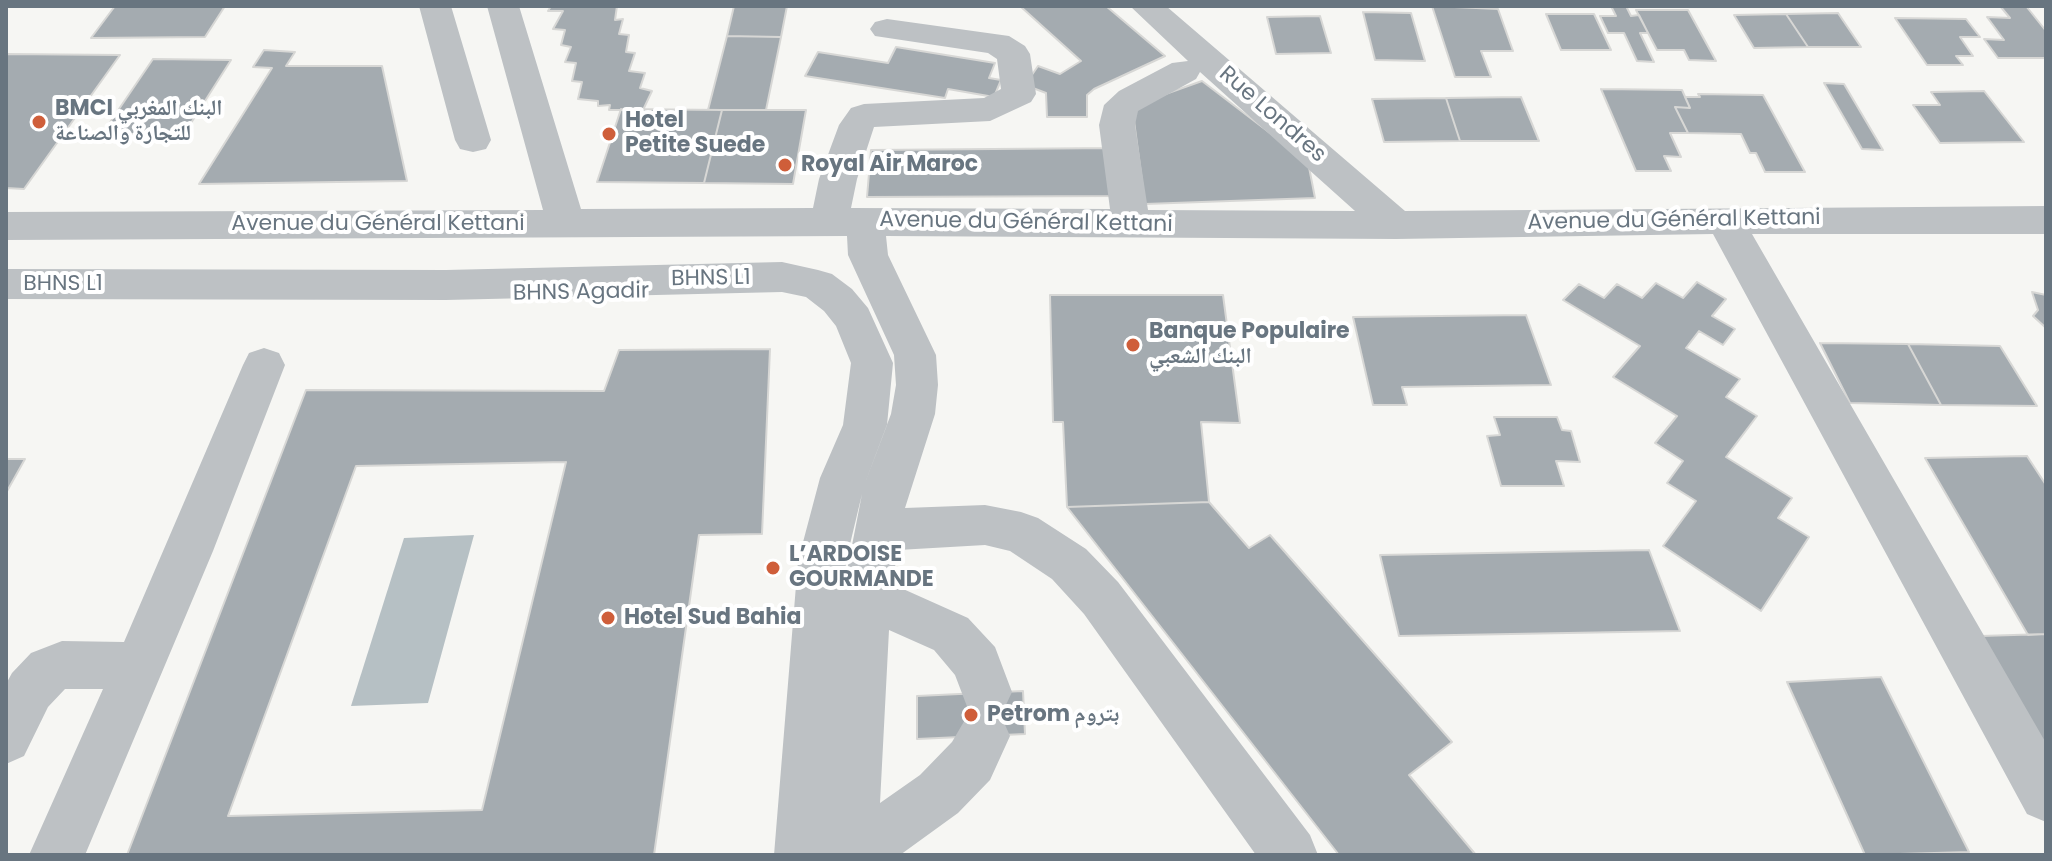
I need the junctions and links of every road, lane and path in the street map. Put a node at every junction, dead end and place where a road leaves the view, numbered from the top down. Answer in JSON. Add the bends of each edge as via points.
{"nodes":[{"id":1,"x":496,"y":6,"type":"edge"},
{"id":2,"x":503,"y":6,"type":"edge"},
{"id":3,"x":1146,"y":6,"type":"edge"},
{"id":4,"x":437,"y":13,"type":"edge"},
{"id":5,"x":887,"y":29,"type":"dead end"},
{"id":6,"x":1184,"y":71,"type":"dead end"},
{"id":7,"x":473,"y":140,"type":"dead end"},
{"id":8,"x":1725,"y":220,"type":"junction"},
{"id":9,"x":2046,"y":220,"type":"edge"},
{"id":10,"x":848,"y":222,"type":"junction"},
{"id":11,"x":566,"y":223,"type":"junction"},
{"id":12,"x":1131,"y":225,"type":"junction"},
{"id":13,"x":1396,"y":225,"type":"junction"},
{"id":14,"x":6,"y":226,"type":"edge"},
{"id":15,"x":6,"y":284,"type":"edge"},
{"id":16,"x":6,"y":296,"type":"edge"},
{"id":17,"x":264,"y":365,"type":"dead end"},
{"id":18,"x":878,"y":530,"type":"junction"},
{"id":19,"x":866,"y":596,"type":"junction"},
{"id":20,"x":139,"y":666,"type":"junction"},
{"id":21,"x":6,"y":738,"type":"edge"},
{"id":22,"x":2046,"y":795,"type":"edge"},
{"id":23,"x":57,"y":855,"type":"edge"},
{"id":24,"x":781,"y":855,"type":"edge"},
{"id":25,"x":802,"y":855,"type":"edge"},
{"id":26,"x":851,"y":855,"type":"edge"},
{"id":27,"x":1290,"y":855,"type":"edge"}],
"edges":[{"from":1,"to":4,"type":"street"},
{"from":2,"to":11,"type":"street"},
{"from":3,"to":13,"type":"street","name":"Rue Londres"},
{"from":4,"to":7,"type":"street"},
{"from":5,"to":10,"type":"street","via":[[997,44],[1013,54],[1019,94],[990,109],[864,116],[838,179]]},
{"from":6,"to":12,"type":"street","via":[[1122,105],[1117,125]]},
{"from":8,"to":9,"type":"street","name":"Avenue du Général Kettani"},
{"from":8,"to":13,"type":"street","name":"Avenue du Général Kettani"},
{"from":8,"to":22,"type":"street"},
{"from":10,"to":11,"type":"street","name":"Avenue du Général Kettani"},
{"from":10,"to":12,"type":"street","name":"Avenue du Général Kettani"},
{"from":10,"to":18,"type":"street","via":[[915,355],[913,414],[885,492]]},
{"from":11,"to":14,"type":"street","name":"Avenue du Général Kettani"},
{"from":12,"to":13,"type":"street","name":"Avenue du Général Kettani"},
{"from":15,"to":25,"type":"street","name":"BHNS L1","via":[[446,285],[782,277],[818,285],[853,319],[872,363],[865,425],[843,478],[822,561]]},
{"from":16,"to":24,"type":"street","name":"BHNS Agadir","via":[[779,292],[826,307],[854,347],[857,393],[810,536]]},
{"from":17,"to":20,"type":"street"},
{"from":18,"to":19,"type":"street"},
{"from":18,"to":27,"type":"street","via":[[985,525],[1021,533],[1069,564],[1101,598]]},
{"from":19,"to":26,"type":"street"},
{"from":19,"to":26,"type":"street","via":[[951,634],[965,647],[977,664],[985,714],[971,761],[939,794]]},
{"from":20,"to":21,"type":"street","via":[[62,665],[49,670],[30,690]]},
{"from":20,"to":23,"type":"street"}]}
